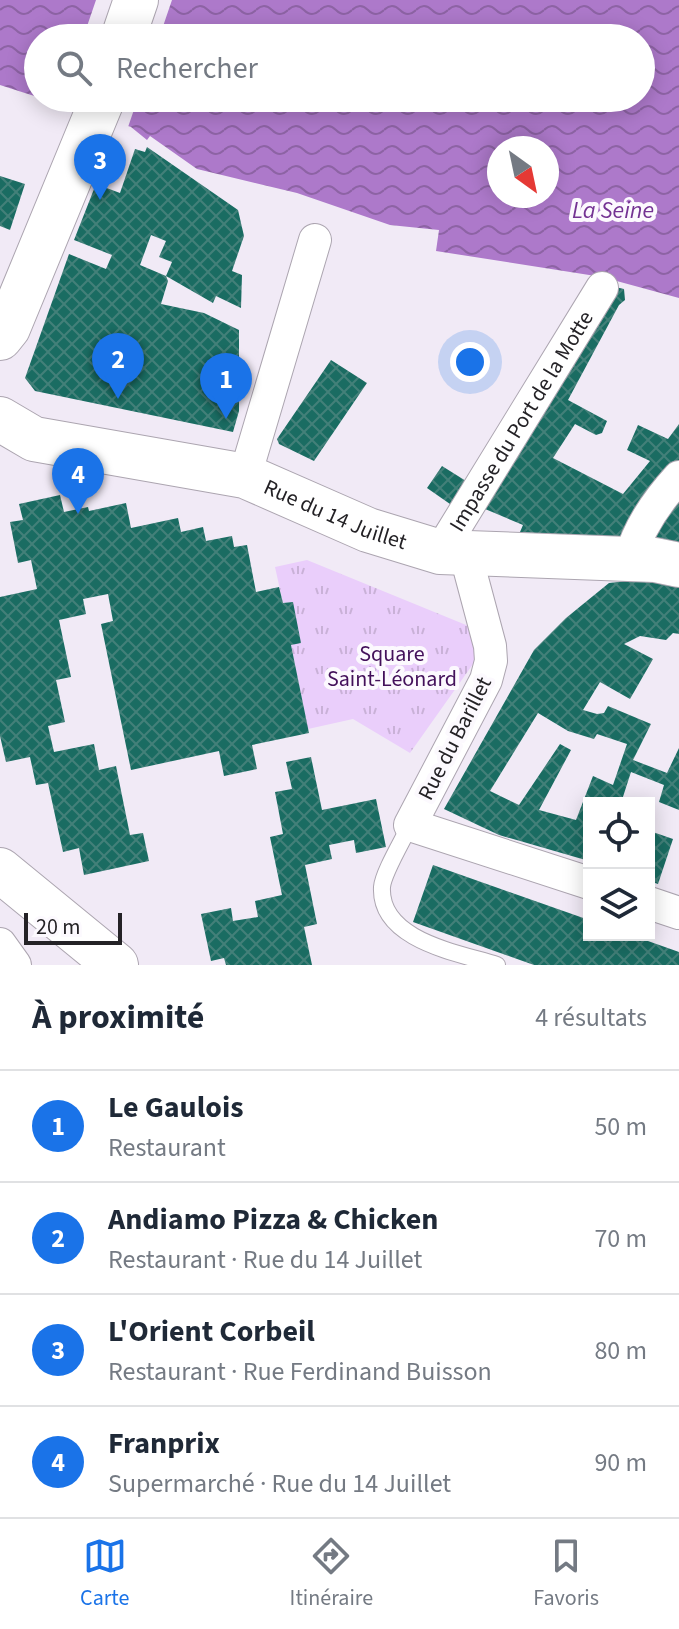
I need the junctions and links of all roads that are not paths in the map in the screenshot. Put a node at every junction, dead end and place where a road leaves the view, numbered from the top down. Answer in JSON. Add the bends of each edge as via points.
{"nodes":[{"id":1,"x":136,"y":0,"type":"edge"},
{"id":2,"x":128,"y":24,"type":"edge"},
{"id":3,"x":98,"y":112,"type":"edge"},
{"id":4,"x":315,"y":240,"type":"dead end"},
{"id":5,"x":602,"y":288,"type":"dead end"},
{"id":6,"x":0,"y":338,"type":"edge"},
{"id":7,"x":11,"y":440,"type":"edge"},
{"id":8,"x":245,"y":476,"type":"junction"},
{"id":9,"x":679,"y":477,"type":"edge"},
{"id":10,"x":453,"y":554,"type":"junction"},
{"id":11,"x":630,"y":559,"type":"junction"},
{"id":12,"x":679,"y":565,"type":"edge"},
{"id":13,"x":410,"y":825,"type":"junction"},
{"id":14,"x":0,"y":870,"type":"edge"},
{"id":15,"x":583,"y":881,"type":"edge"},
{"id":16,"x":655,"y":905,"type":"edge"},
{"id":17,"x":679,"y":913,"type":"edge"},
{"id":18,"x":0,"y":944,"type":"edge"},
{"id":19,"x":15,"y":965,"type":"edge"},
{"id":20,"x":116,"y":965,"type":"edge"},
{"id":21,"x":497,"y":965,"type":"edge"}],
"edges":[{"from":1,"to":2,"type":"main road"},
{"from":3,"to":6,"type":"main road"},
{"from":4,"to":8,"type":"street"},
{"from":5,"to":10,"type":"street","name":"Impasse du Port de la Motte"},
{"from":7,"to":8,"type":"main road","name":"Rue du 14 Juillet"},
{"from":8,"to":10,"type":"main road","name":"Rue du 14 Juillet","via":[[368,530]]},
{"from":9,"to":11,"type":"street","via":[[647,519]]},
{"from":10,"to":11,"type":"main road","name":"Rue du 14 Juillet"},
{"from":10,"to":13,"type":"street","name":"Rue du Barillet","via":[[491,661]]},
{"from":11,"to":12,"type":"main road","name":"Rue du 14 Juillet"},
{"from":13,"to":15,"type":"street"},
{"from":13,"to":21,"type":"lane","via":[[382,886],[387,909],[419,939]]},
{"from":14,"to":20,"type":"main road"},
{"from":16,"to":17,"type":"street"},
{"from":18,"to":19,"type":"street"}]}
